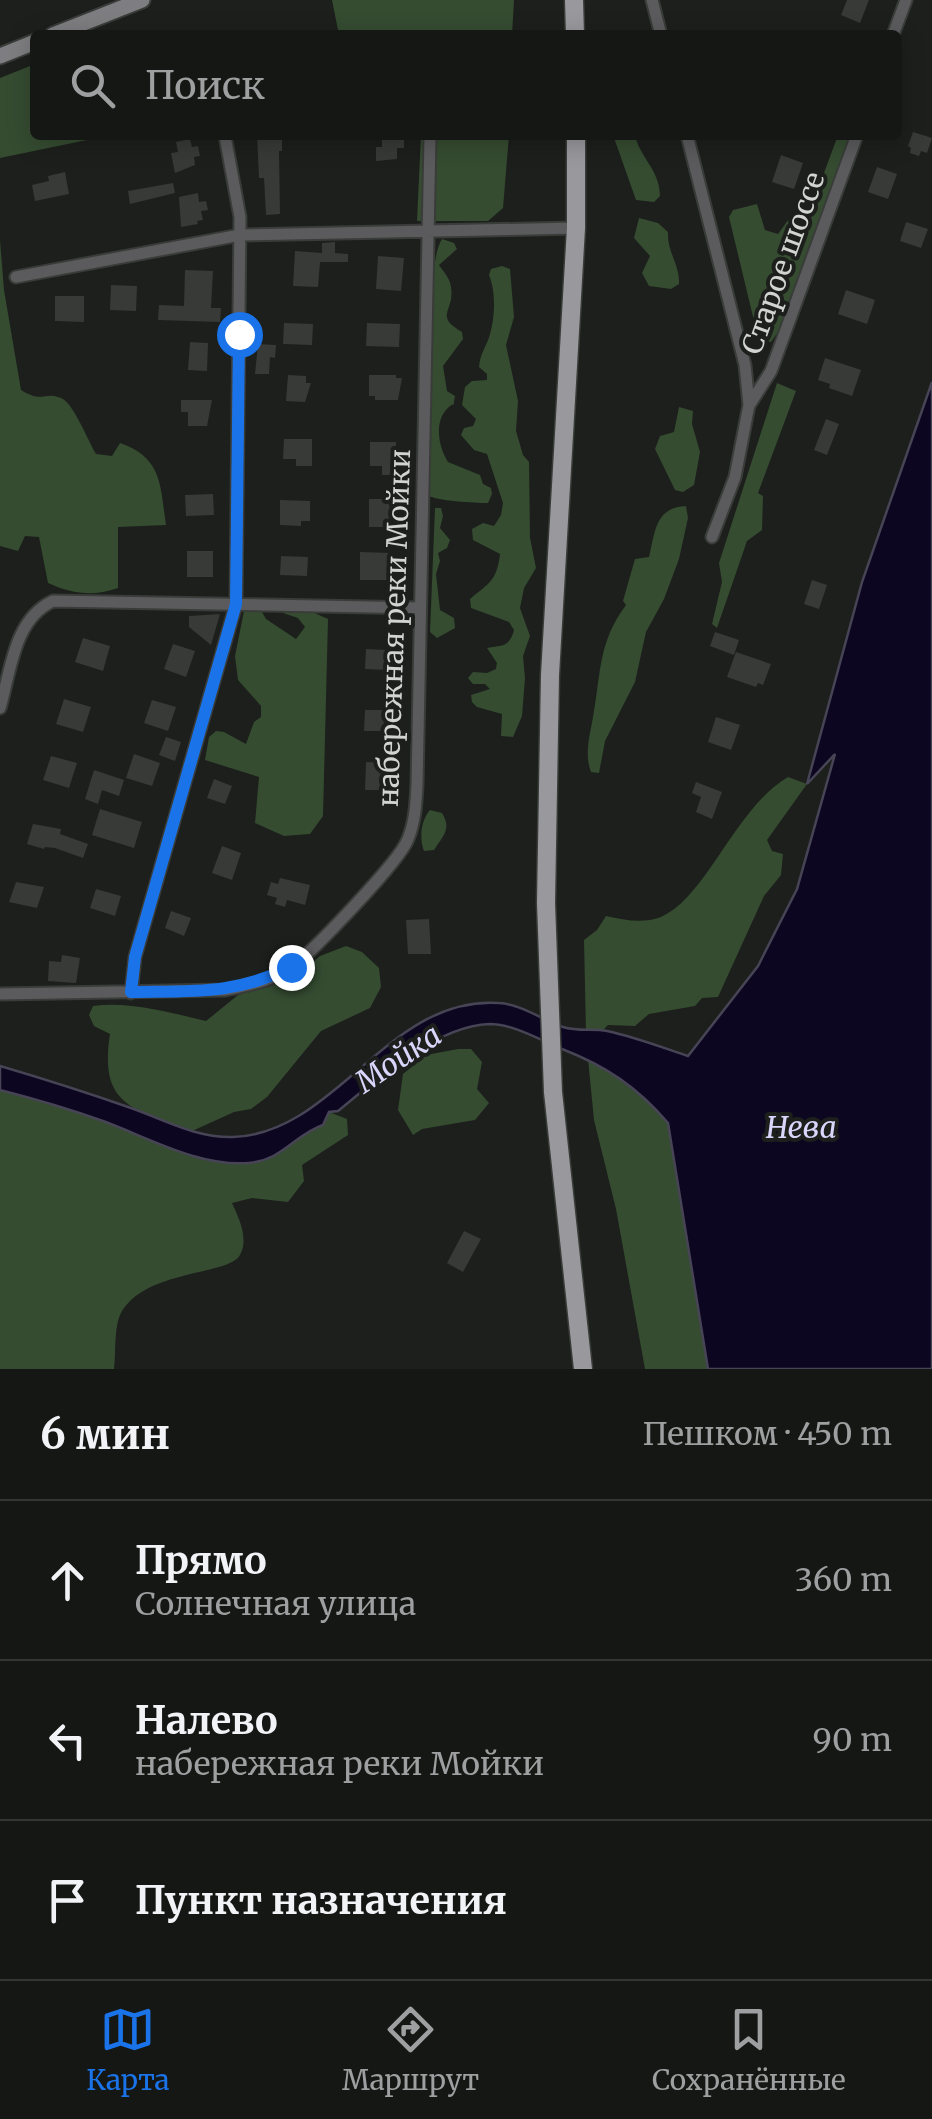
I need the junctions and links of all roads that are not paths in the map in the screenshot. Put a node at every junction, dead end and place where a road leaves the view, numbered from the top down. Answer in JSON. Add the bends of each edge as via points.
{"nodes":[{"id":1,"x":142,"y":0,"type":"edge"},
{"id":2,"x":574,"y":0,"type":"edge"},
{"id":3,"x":652,"y":0,"type":"edge"},
{"id":4,"x":906,"y":0,"type":"edge"},
{"id":5,"x":65,"y":30,"type":"edge"},
{"id":6,"x":575,"y":30,"type":"edge"},
{"id":7,"x":660,"y":30,"type":"edge"},
{"id":8,"x":895,"y":30,"type":"edge"},
{"id":9,"x":30,"y":44,"type":"edge"},
{"id":10,"x":0,"y":56,"type":"edge"},
{"id":11,"x":226,"y":140,"type":"edge"},
{"id":12,"x":430,"y":140,"type":"edge"},
{"id":13,"x":576,"y":140,"type":"edge"},
{"id":14,"x":688,"y":140,"type":"edge"},
{"id":15,"x":855,"y":140,"type":"edge"},
{"id":16,"x":576,"y":228,"type":"junction"},
{"id":17,"x":430,"y":229,"type":"junction"},
{"id":18,"x":240,"y":235,"type":"junction"},
{"id":19,"x":16,"y":276,"type":"dead end"},
{"id":20,"x":749,"y":405,"type":"junction"},
{"id":21,"x":712,"y":536,"type":"dead end"},
{"id":22,"x":236,"y":604,"type":"junction"},
{"id":23,"x":420,"y":608,"type":"junction"},
{"id":24,"x":0,"y":708,"type":"edge"},
{"id":25,"x":131,"y":992,"type":"junction"},
{"id":26,"x":0,"y":994,"type":"edge"},
{"id":27,"x":583,"y":1369,"type":"edge"}],
"edges":[{"from":1,"to":5,"type":"main road"},
{"from":2,"to":6,"type":"main road"},
{"from":3,"to":7,"type":"street"},
{"from":4,"to":8,"type":"street"},
{"from":9,"to":10,"type":"main road"},
{"from":11,"to":18,"type":"street"},
{"from":12,"to":17,"type":"street","name":"набережная реки Мойки"},
{"from":13,"to":16,"type":"main road"},
{"from":14,"to":20,"type":"street","via":[[745,365]]},
{"from":15,"to":20,"type":"street","name":"Старое шоссе","via":[[772,371]]},
{"from":16,"to":17,"type":"street"},
{"from":16,"to":27,"type":"main road","via":[[546,819],[553,1092]]},
{"from":17,"to":18,"type":"street"},
{"from":17,"to":23,"type":"street","name":"набережная реки Мойки"},
{"from":18,"to":19,"type":"street"},
{"from":18,"to":22,"type":"street"},
{"from":20,"to":21,"type":"street","via":[[735,476]]},
{"from":22,"to":23,"type":"street"},
{"from":22,"to":24,"type":"street","via":[[52,601],[34,609],[22,629]]},
{"from":22,"to":25,"type":"street","via":[[135,957]]},
{"from":23,"to":25,"type":"street","name":"набережная реки Мойки","via":[[415,814],[407,842],[388,868],[291,967],[260,982],[225,990]]},
{"from":25,"to":26,"type":"street","name":"набережная реки Мойки"}]}
